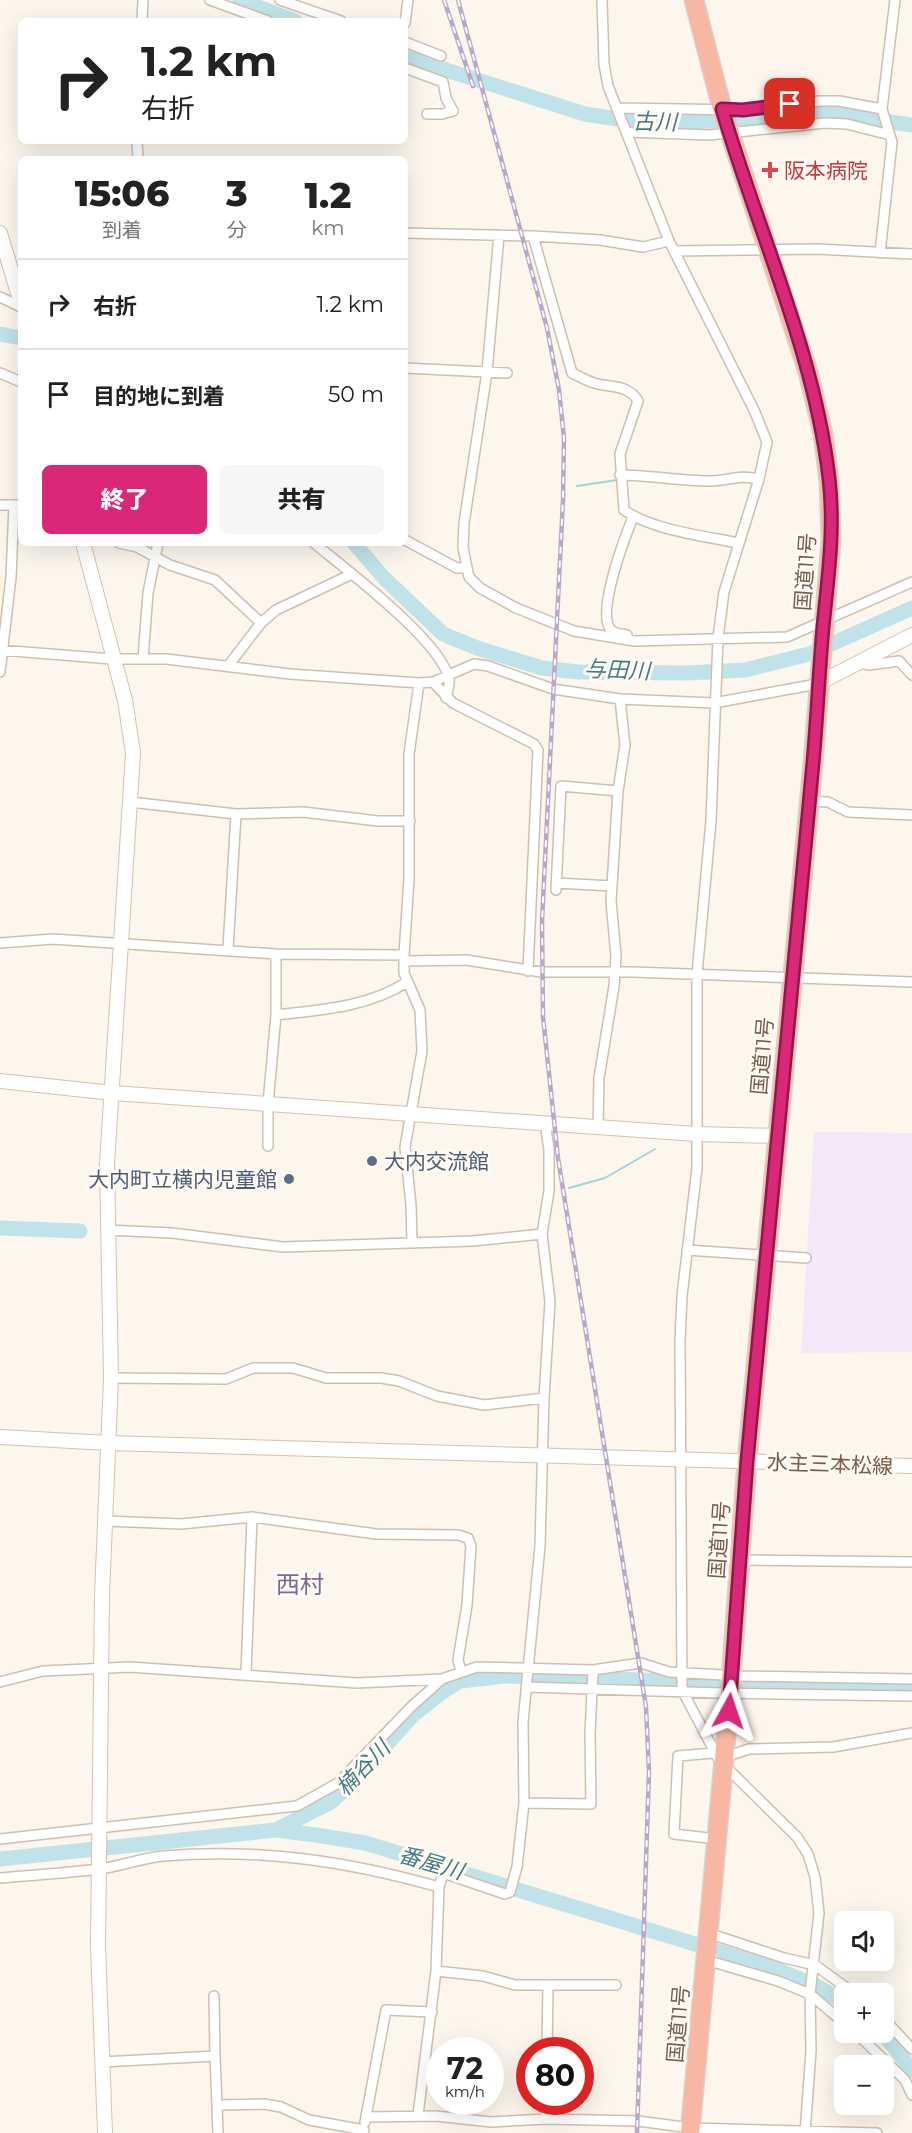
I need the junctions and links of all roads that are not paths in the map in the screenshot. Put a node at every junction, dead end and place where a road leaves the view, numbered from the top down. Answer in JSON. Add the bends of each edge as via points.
{"nodes":[{"id":1,"x":143,"y":0,"type":"edge"},
{"id":2,"x":210,"y":0,"type":"edge"},
{"id":3,"x":280,"y":0,"type":"edge"},
{"id":4,"x":408,"y":0,"type":"edge"},
{"id":5,"x":602,"y":0,"type":"edge"},
{"id":6,"x":694,"y":0,"type":"edge"},
{"id":7,"x":896,"y":0,"type":"edge"},
{"id":8,"x":142,"y":18,"type":"edge"},
{"id":9,"x":260,"y":18,"type":"edge"},
{"id":10,"x":332,"y":18,"type":"edge"},
{"id":11,"x":406,"y":18,"type":"edge"},
{"id":12,"x":408,"y":43,"type":"edge"},
{"id":13,"x":441,"y":56,"type":"dead end"},
{"id":14,"x":408,"y":69,"type":"edge"},
{"id":15,"x":619,"y":110,"type":"junction"},
{"id":16,"x":723,"y":110,"type":"junction"},
{"id":17,"x":883,"y":110,"type":"junction"},
{"id":18,"x":427,"y":114,"type":"dead end"},
{"id":19,"x":626,"y":130,"type":"junction"},
{"id":20,"x":730,"y":131,"type":"junction"},
{"id":21,"x":890,"y":132,"type":"junction"},
{"id":22,"x":0,"y":233,"type":"edge"},
{"id":23,"x":408,"y":233,"type":"edge"},
{"id":24,"x":500,"y":235,"type":"junction"},
{"id":25,"x":533,"y":236,"type":"junction"},
{"id":26,"x":672,"y":246,"type":"junction"},
{"id":27,"x":768,"y":248,"type":"junction"},
{"id":28,"x":880,"y":253,"type":"junction"},
{"id":29,"x":912,"y":254,"type":"edge"},
{"id":30,"x":18,"y":295,"type":"edge"},
{"id":31,"x":0,"y":297,"type":"edge"},
{"id":32,"x":18,"y":304,"type":"edge"},
{"id":33,"x":408,"y":368,"type":"edge"},
{"id":34,"x":487,"y":372,"type":"junction"},
{"id":35,"x":0,"y":373,"type":"edge"},
{"id":36,"x":507,"y":373,"type":"dead end"},
{"id":37,"x":18,"y":381,"type":"edge"},
{"id":38,"x":620,"y":475,"type":"junction"},
{"id":39,"x":759,"y":479,"type":"junction"},
{"id":40,"x":0,"y":505,"type":"edge"},
{"id":41,"x":17,"y":505,"type":"edge"},
{"id":42,"x":633,"y":516,"type":"junction"},
{"id":43,"x":408,"y":542,"type":"edge"},
{"id":44,"x":738,"y":543,"type":"junction"},
{"id":45,"x":84,"y":546,"type":"edge"},
{"id":46,"x":132,"y":546,"type":"edge"},
{"id":47,"x":158,"y":546,"type":"edge"},
{"id":48,"x":318,"y":546,"type":"edge"},
{"id":49,"x":156,"y":557,"type":"junction"},
{"id":50,"x":466,"y":568,"type":"junction"},
{"id":51,"x":352,"y":574,"type":"junction"},
{"id":52,"x":912,"y":582,"type":"edge"},
{"id":53,"x":261,"y":623,"type":"junction"},
{"id":54,"x":824,"y":623,"type":"junction"},
{"id":55,"x":912,"y":635,"type":"edge"},
{"id":56,"x":718,"y":640,"type":"junction"},
{"id":57,"x":634,"y":641,"type":"junction"},
{"id":58,"x":2,"y":650,"type":"edge"},
{"id":59,"x":112,"y":659,"type":"junction"},
{"id":60,"x":143,"y":659,"type":"junction"},
{"id":61,"x":860,"y":663,"type":"junction"},
{"id":62,"x":228,"y":666,"type":"junction"},
{"id":63,"x":0,"y":672,"type":"edge"},
{"id":64,"x":447,"y":674,"type":"junction"},
{"id":65,"x":912,"y":675,"type":"edge"},
{"id":66,"x":819,"y":677,"type":"junction"},
{"id":67,"x":433,"y":682,"type":"junction"},
{"id":68,"x":419,"y":683,"type":"junction"},
{"id":69,"x":446,"y":698,"type":"junction"},
{"id":70,"x":620,"y":699,"type":"junction"},
{"id":71,"x":714,"y":700,"type":"junction"},
{"id":72,"x":618,"y":791,"type":"junction"},
{"id":73,"x":809,"y":801,"type":"junction"},
{"id":74,"x":130,"y":802,"type":"junction"},
{"id":75,"x":236,"y":814,"type":"junction"},
{"id":76,"x":912,"y":815,"type":"edge"},
{"id":77,"x":410,"y":821,"type":"junction"},
{"id":78,"x":612,"y":886,"type":"junction"},
{"id":79,"x":0,"y":944,"type":"edge"},
{"id":80,"x":122,"y":944,"type":"junction"},
{"id":81,"x":228,"y":949,"type":"junction"},
{"id":82,"x":276,"y":954,"type":"junction"},
{"id":83,"x":404,"y":958,"type":"junction"},
{"id":84,"x":528,"y":971,"type":"junction"},
{"id":85,"x":615,"y":972,"type":"junction"},
{"id":86,"x":697,"y":974,"type":"junction"},
{"id":87,"x":792,"y":978,"type":"junction"},
{"id":88,"x":407,"y":982,"type":"junction"},
{"id":89,"x":912,"y":982,"type":"edge"},
{"id":90,"x":276,"y":1015,"type":"junction"},
{"id":91,"x":0,"y":1081,"type":"edge"},
{"id":92,"x":113,"y":1093,"type":"junction"},
{"id":93,"x":268,"y":1104,"type":"junction"},
{"id":94,"x":410,"y":1114,"type":"junction"},
{"id":95,"x":545,"y":1123,"type":"junction"},
{"id":96,"x":598,"y":1126,"type":"junction"},
{"id":97,"x":696,"y":1134,"type":"junction"},
{"id":98,"x":778,"y":1136,"type":"junction"},
{"id":99,"x":268,"y":1146,"type":"dead end"},
{"id":100,"x":107,"y":1230,"type":"junction"},
{"id":101,"x":542,"y":1234,"type":"junction"},
{"id":102,"x":412,"y":1241,"type":"junction"},
{"id":103,"x":687,"y":1250,"type":"junction"},
{"id":104,"x":768,"y":1256,"type":"junction"},
{"id":105,"x":806,"y":1258,"type":"dead end"},
{"id":106,"x":111,"y":1378,"type":"junction"},
{"id":107,"x":544,"y":1398,"type":"junction"},
{"id":108,"x":0,"y":1437,"type":"edge"},
{"id":109,"x":108,"y":1443,"type":"junction"},
{"id":110,"x":542,"y":1455,"type":"junction"},
{"id":111,"x":681,"y":1458,"type":"junction"},
{"id":112,"x":747,"y":1461,"type":"junction"},
{"id":113,"x":912,"y":1466,"type":"edge"},
{"id":114,"x":252,"y":1517,"type":"junction"},
{"id":115,"x":105,"y":1521,"type":"junction"},
{"id":116,"x":739,"y":1560,"type":"junction"},
{"id":117,"x":912,"y":1562,"type":"edge"},
{"id":118,"x":528,"y":1667,"type":"junction"},
{"id":119,"x":101,"y":1669,"type":"junction"},
{"id":120,"x":593,"y":1670,"type":"junction"},
{"id":121,"x":461,"y":1671,"type":"junction"},
{"id":122,"x":246,"y":1673,"type":"junction"},
{"id":123,"x":680,"y":1674,"type":"junction"},
{"id":124,"x":442,"y":1679,"type":"junction"},
{"id":125,"x":912,"y":1679,"type":"edge"},
{"id":126,"x":0,"y":1682,"type":"edge"},
{"id":127,"x":731,"y":1684,"type":"junction"},
{"id":128,"x":527,"y":1687,"type":"junction"},
{"id":129,"x":591,"y":1689,"type":"junction"},
{"id":130,"x":682,"y":1691,"type":"junction"},
{"id":131,"x":912,"y":1696,"type":"edge"},
{"id":132,"x":912,"y":1733,"type":"edge"},
{"id":133,"x":718,"y":1759,"type":"junction"},
{"id":134,"x":524,"y":1803,"type":"junction"},
{"id":135,"x":100,"y":1831,"type":"junction"},
{"id":136,"x":0,"y":1839,"type":"edge"},
{"id":137,"x":717,"y":1839,"type":"junction"},
{"id":138,"x":100,"y":1867,"type":"junction"},
{"id":139,"x":0,"y":1878,"type":"edge"},
{"id":140,"x":439,"y":1887,"type":"junction"},
{"id":141,"x":707,"y":1946,"type":"junction"},
{"id":142,"x":814,"y":1967,"type":"junction"},
{"id":143,"x":436,"y":1971,"type":"junction"},
{"id":144,"x":838,"y":1983,"type":"edge"},
{"id":145,"x":616,"y":1985,"type":"dead end"},
{"id":146,"x":548,"y":1987,"type":"junction"},
{"id":147,"x":810,"y":1992,"type":"junction"},
{"id":148,"x":214,"y":1996,"type":"dead end"},
{"id":149,"x":432,"y":2012,"type":"junction"},
{"id":150,"x":834,"y":2014,"type":"edge"},
{"id":151,"x":894,"y":2030,"type":"edge"},
{"id":152,"x":547,"y":2037,"type":"edge"},
{"id":153,"x":866,"y":2043,"type":"edge"},
{"id":154,"x":912,"y":2049,"type":"edge"},
{"id":155,"x":215,"y":2056,"type":"junction"},
{"id":156,"x":102,"y":2062,"type":"junction"},
{"id":157,"x":912,"y":2096,"type":"edge"},
{"id":158,"x":217,"y":2105,"type":"junction"},
{"id":159,"x":418,"y":2115,"type":"junction"},
{"id":160,"x":546,"y":2115,"type":"edge"},
{"id":161,"x":366,"y":2117,"type":"junction"},
{"id":162,"x":546,"y":2119,"type":"junction"},
{"id":163,"x":504,"y":2122,"type":"junction"},
{"id":164,"x":364,"y":2131,"type":"edge"},
{"id":165,"x":690,"y":2131,"type":"edge"},
{"id":166,"x":805,"y":2132,"type":"edge"},
{"id":167,"x":105,"y":2133,"type":"edge"},
{"id":168,"x":218,"y":2133,"type":"edge"},
{"id":169,"x":504,"y":2133,"type":"edge"},
{"id":170,"x":877,"y":2133,"type":"edge"}],
"edges":[{"from":1,"to":8,"type":"street"},
{"from":2,"to":9,"type":"street"},
{"from":3,"to":10,"type":"street"},
{"from":4,"to":11,"type":"street"},
{"from":5,"to":15,"type":"street","via":[[604,64],[608,86]]},
{"from":6,"to":16,"type":"highway","name":"国道11号"},
{"from":7,"to":17,"type":"street"},
{"from":12,"to":13,"type":"street"},
{"from":14,"to":18,"type":"street","via":[[443,82],[453,111]]},
{"from":15,"to":16,"type":"street"},
{"from":15,"to":19,"type":"street"},
{"from":16,"to":17,"type":"street","via":[[820,100]]},
{"from":16,"to":20,"type":"highway","name":"国道11号"},
{"from":17,"to":21,"type":"street"},
{"from":19,"to":20,"type":"street","via":[[709,135]]},
{"from":19,"to":26,"type":"street"},
{"from":20,"to":21,"type":"street","via":[[825,123]]},
{"from":20,"to":27,"type":"highway","name":"国道11号"},
{"from":21,"to":28,"type":"street","via":[[891,164]]},
{"from":22,"to":30,"type":"street"},
{"from":23,"to":24,"type":"street"},
{"from":24,"to":25,"type":"street"},
{"from":24,"to":34,"type":"street"},
{"from":25,"to":26,"type":"street","via":[[643,247]]},
{"from":25,"to":38,"type":"street","via":[[572,373],[592,383],[625,388],[638,401],[620,454]]},
{"from":26,"to":27,"type":"street"},
{"from":26,"to":39,"type":"street","via":[[765,435],[767,448]]},
{"from":27,"to":28,"type":"street"},
{"from":27,"to":54,"type":"highway","name":"国道11号","via":[[808,372],[823,434],[831,516]]},
{"from":28,"to":29,"type":"street"},
{"from":31,"to":32,"type":"street"},
{"from":33,"to":34,"type":"street"},
{"from":34,"to":36,"type":"street"},
{"from":34,"to":50,"type":"street","via":[[468,489],[463,547]]},
{"from":35,"to":37,"type":"street"},
{"from":38,"to":39,"type":"street","via":[[706,481],[734,476]]},
{"from":38,"to":42,"type":"street","via":[[622,504]]},
{"from":39,"to":44,"type":"street"},
{"from":40,"to":41,"type":"street"},
{"from":41,"to":58,"type":"street"},
{"from":42,"to":44,"type":"street"},
{"from":42,"to":57,"type":"street","via":[[613,568],[608,617],[613,632]]},
{"from":43,"to":50,"type":"street","via":[[457,568]]},
{"from":44,"to":56,"type":"street","via":[[724,592]]},
{"from":45,"to":59,"type":"street"},
{"from":46,"to":49,"type":"street"},
{"from":47,"to":49,"type":"street"},
{"from":48,"to":51,"type":"street"},
{"from":49,"to":53,"type":"street","via":[[215,580]]},
{"from":49,"to":60,"type":"street","via":[[148,593]]},
{"from":50,"to":57,"type":"street","via":[[480,588],[516,608],[574,631]]},
{"from":51,"to":53,"type":"street","via":[[296,598]]},
{"from":51,"to":64,"type":"street","via":[[420,634]]},
{"from":52,"to":54,"type":"street"},
{"from":53,"to":62,"type":"street"},
{"from":54,"to":56,"type":"street","via":[[787,637]]},
{"from":54,"to":66,"type":"highway","name":"国道11号"},
{"from":55,"to":61,"type":"street"},
{"from":56,"to":57,"type":"street"},
{"from":56,"to":71,"type":"street"},
{"from":58,"to":59,"type":"street"},
{"from":58,"to":63,"type":"street"},
{"from":59,"to":60,"type":"street"},
{"from":59,"to":74,"type":"street","via":[[125,700],[134,753]]},
{"from":60,"to":62,"type":"street"},
{"from":61,"to":65,"type":"street","via":[[899,661]]},
{"from":61,"to":66,"type":"street"},
{"from":62,"to":68,"type":"street"},
{"from":64,"to":67,"type":"street"},
{"from":64,"to":69,"type":"street"},
{"from":64,"to":70,"type":"street","via":[[474,664],[488,666],[540,686]]},
{"from":66,"to":71,"type":"street"},
{"from":66,"to":73,"type":"highway","name":"国道11号"},
{"from":67,"to":68,"type":"street"},
{"from":67,"to":69,"type":"street"},
{"from":68,"to":77,"type":"street","via":[[409,754]]},
{"from":69,"to":84,"type":"street","via":[[534,744],[538,750]]},
{"from":70,"to":71,"type":"street"},
{"from":70,"to":72,"type":"street","via":[[625,745]]},
{"from":71,"to":86,"type":"street","via":[[711,821]]},
{"from":72,"to":78,"type":"street"},
{"from":72,"to":78,"type":"street","via":[[561,786],[556,886]]},
{"from":73,"to":76,"type":"street","via":[[828,802],[848,812]]},
{"from":73,"to":87,"type":"highway","name":"国道11号"},
{"from":74,"to":75,"type":"street"},
{"from":74,"to":80,"type":"street"},
{"from":75,"to":77,"type":"street","via":[[303,812]]},
{"from":75,"to":81,"type":"street"},
{"from":77,"to":83,"type":"street"},
{"from":78,"to":85,"type":"street"},
{"from":79,"to":80,"type":"street","via":[[53,939]]},
{"from":80,"to":81,"type":"street"},
{"from":80,"to":92,"type":"street"},
{"from":81,"to":82,"type":"street"},
{"from":82,"to":83,"type":"street"},
{"from":82,"to":90,"type":"street"},
{"from":83,"to":84,"type":"street","via":[[508,964]]},
{"from":83,"to":88,"type":"street"},
{"from":84,"to":85,"type":"street"},
{"from":85,"to":86,"type":"street"},
{"from":85,"to":96,"type":"street","via":[[599,1078]]},
{"from":86,"to":87,"type":"street"},
{"from":86,"to":97,"type":"street"},
{"from":87,"to":89,"type":"street"},
{"from":87,"to":98,"type":"highway","name":"国道11号"},
{"from":88,"to":90,"type":"street","via":[[395,990],[336,1009]]},
{"from":88,"to":94,"type":"street","via":[[420,1010],[422,1051]]},
{"from":90,"to":93,"type":"street"},
{"from":91,"to":92,"type":"street"},
{"from":92,"to":93,"type":"street"},
{"from":92,"to":100,"type":"street"},
{"from":93,"to":94,"type":"street"},
{"from":93,"to":99,"type":"street"},
{"from":94,"to":95,"type":"street"},
{"from":94,"to":102,"type":"street","via":[[405,1147]]},
{"from":95,"to":96,"type":"street"},
{"from":95,"to":101,"type":"street","via":[[549,1191]]},
{"from":96,"to":97,"type":"street"},
{"from":97,"to":98,"type":"street"},
{"from":97,"to":103,"type":"street","via":[[697,1168]]},
{"from":98,"to":104,"type":"highway","name":"国道11号"},
{"from":100,"to":102,"type":"street","via":[[283,1247]]},
{"from":100,"to":106,"type":"street"},
{"from":101,"to":102,"type":"street","via":[[473,1241]]},
{"from":101,"to":107,"type":"street","via":[[550,1301]]},
{"from":103,"to":104,"type":"street"},
{"from":103,"to":111,"type":"street","via":[[680,1341]]},
{"from":104,"to":105,"type":"street"},
{"from":104,"to":112,"type":"highway","name":"国道11号"},
{"from":106,"to":107,"type":"street","via":[[226,1379],[253,1368],[293,1368],[326,1378],[381,1378],[437,1396],[484,1405]]},
{"from":106,"to":109,"type":"street"},
{"from":107,"to":110,"type":"street"},
{"from":108,"to":109,"type":"street","name":"水主三本松線"},
{"from":109,"to":110,"type":"street","name":"水主三本松線"},
{"from":109,"to":115,"type":"street"},
{"from":110,"to":111,"type":"street","name":"水主三本松線"},
{"from":110,"to":118,"type":"street","via":[[540,1546]]},
{"from":111,"to":112,"type":"street","name":"水主三本松線"},
{"from":111,"to":123,"type":"street"},
{"from":112,"to":113,"type":"street","name":"水主三本松線"},
{"from":112,"to":116,"type":"highway","name":"国道11号"},
{"from":114,"to":115,"type":"street","via":[[182,1524]]},
{"from":114,"to":121,"type":"street","via":[[376,1534],[468,1538],[471,1546],[467,1605],[458,1660]]},
{"from":114,"to":122,"type":"street"},
{"from":115,"to":119,"type":"street"},
{"from":116,"to":117,"type":"street"},
{"from":116,"to":127,"type":"highway","name":"国道11号"},
{"from":118,"to":120,"type":"street"},
{"from":118,"to":121,"type":"street","via":[[477,1667]]},
{"from":118,"to":128,"type":"street"},
{"from":119,"to":122,"type":"street"},
{"from":119,"to":126,"type":"street","via":[[43,1671]]},
{"from":119,"to":135,"type":"street"},
{"from":120,"to":123,"type":"street","via":[[641,1663]]},
{"from":120,"to":129,"type":"street"},
{"from":121,"to":124,"type":"street"},
{"from":122,"to":124,"type":"street","via":[[357,1683]]},
{"from":123,"to":127,"type":"street"},
{"from":123,"to":130,"type":"street"},
{"from":124,"to":135,"type":"street","via":[[338,1783],[297,1806]]},
{"from":125,"to":127,"type":"street"},
{"from":127,"to":130,"type":"street"},
{"from":127,"to":131,"type":"street"},
{"from":127,"to":133,"type":"highway","name":"国道11号"},
{"from":128,"to":129,"type":"street"},
{"from":128,"to":134,"type":"street","via":[[523,1722]]},
{"from":129,"to":130,"type":"street"},
{"from":129,"to":134,"type":"street","via":[[591,1804]]},
{"from":130,"to":133,"type":"street"},
{"from":132,"to":133,"type":"street","via":[[833,1747],[739,1751]]},
{"from":133,"to":137,"type":"highway","name":"国道11号"},
{"from":133,"to":137,"type":"street","via":[[678,1756],[674,1834]]},
{"from":133,"to":142,"type":"street","via":[[797,1837],[808,1854],[819,1913]]},
{"from":134,"to":140,"type":"street","via":[[510,1892],[505,1894],[443,1873]]},
{"from":135,"to":136,"type":"street"},
{"from":135,"to":138,"type":"street"},
{"from":137,"to":141,"type":"highway","name":"国道11号"},
{"from":138,"to":139,"type":"street"},
{"from":138,"to":140,"type":"street","via":[[163,1856],[256,1854],[303,1857],[382,1871]]},
{"from":138,"to":156,"type":"street"},
{"from":140,"to":143,"type":"street"},
{"from":141,"to":142,"type":"street","via":[[768,1953]]},
{"from":141,"to":147,"type":"street","via":[[778,1981]]},
{"from":141,"to":165,"type":"highway","name":"国道11号"},
{"from":142,"to":144,"type":"street"},
{"from":142,"to":147,"type":"street"},
{"from":143,"to":146,"type":"street"},
{"from":143,"to":149,"type":"street"},
{"from":145,"to":146,"type":"street"},
{"from":146,"to":152,"type":"street"},
{"from":147,"to":150,"type":"street"},
{"from":147,"to":166,"type":"street","via":[[811,2051]]},
{"from":148,"to":155,"type":"street"},
{"from":149,"to":159,"type":"street"},
{"from":149,"to":161,"type":"street","via":[[386,2010]]},
{"from":151,"to":154,"type":"street"},
{"from":153,"to":157,"type":"street","via":[[904,2080]]},
{"from":155,"to":156,"type":"street"},
{"from":155,"to":158,"type":"street"},
{"from":156,"to":167,"type":"street"},
{"from":158,"to":164,"type":"street","via":[[281,2107],[309,2120]]},
{"from":158,"to":168,"type":"street"},
{"from":159,"to":161,"type":"street"},
{"from":159,"to":163,"type":"street"},
{"from":160,"to":162,"type":"street"},
{"from":161,"to":164,"type":"street"},
{"from":162,"to":163,"type":"street"},
{"from":162,"to":165,"type":"street","via":[[638,2121]]},
{"from":163,"to":169,"type":"street"},
{"from":165,"to":166,"type":"street"},
{"from":166,"to":170,"type":"street"}]}
